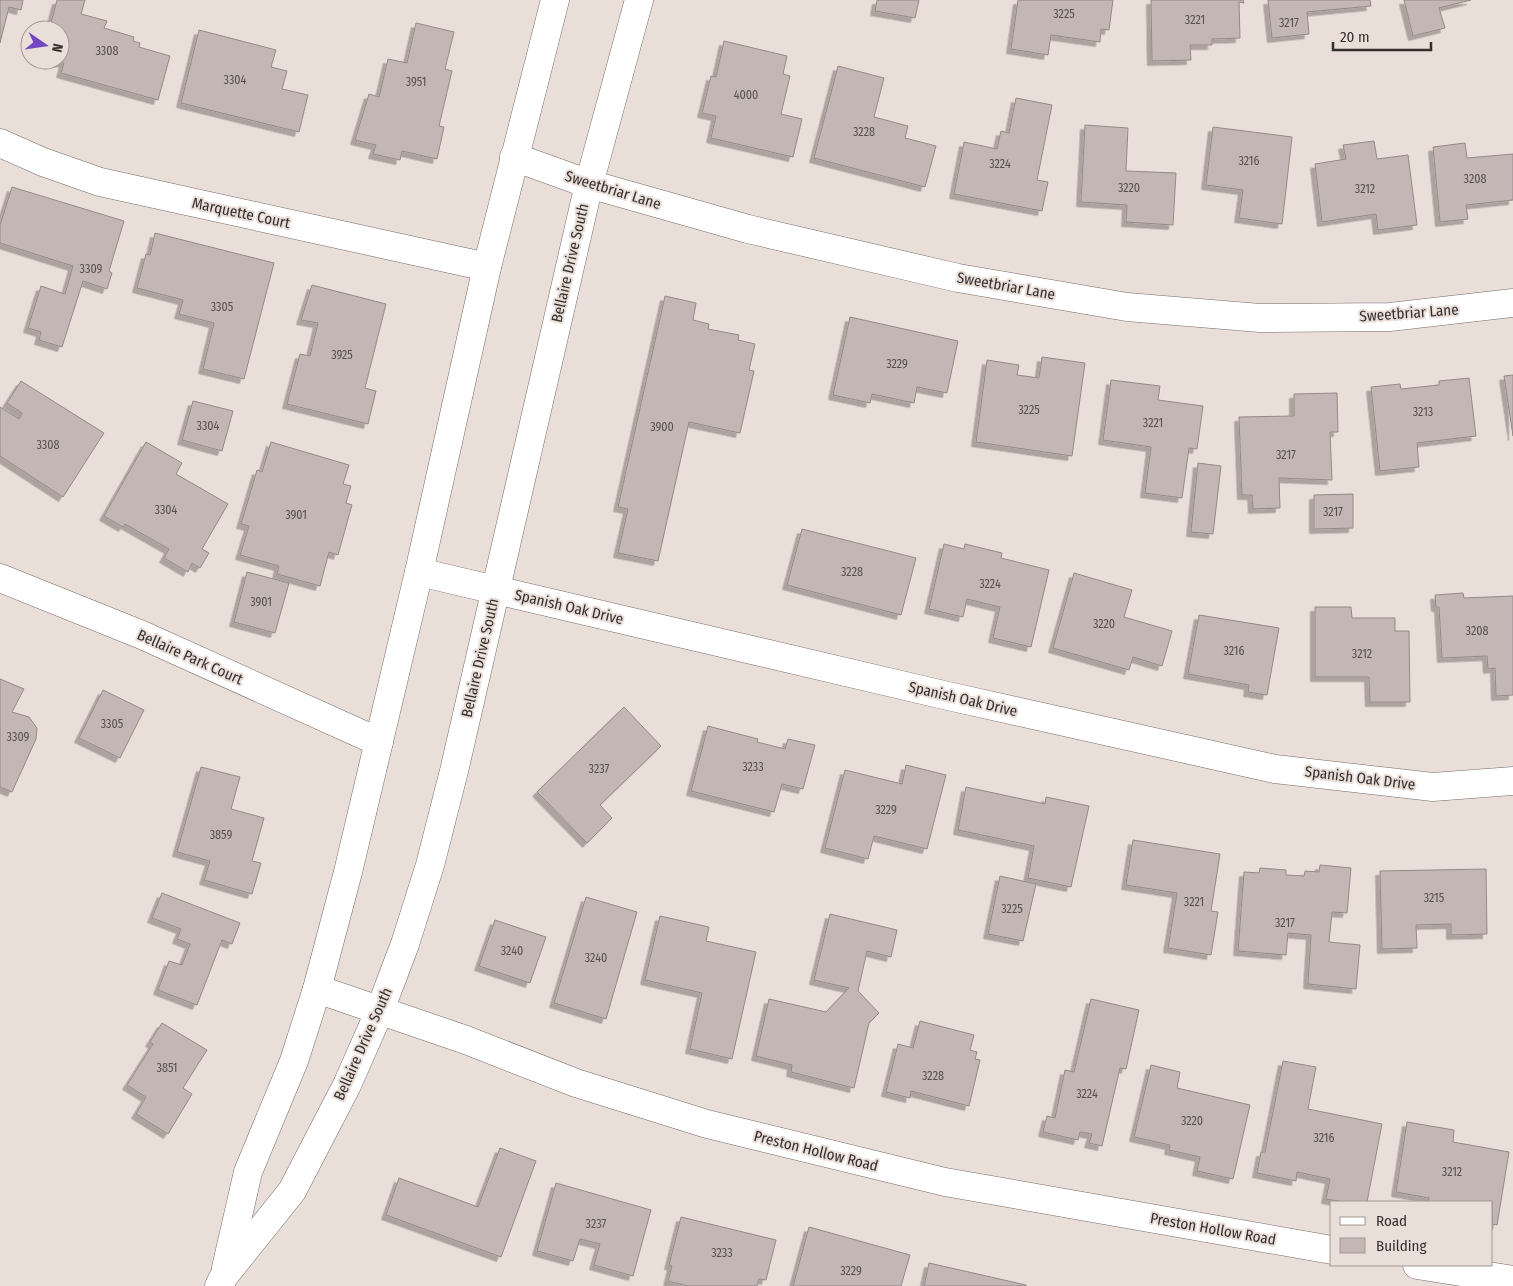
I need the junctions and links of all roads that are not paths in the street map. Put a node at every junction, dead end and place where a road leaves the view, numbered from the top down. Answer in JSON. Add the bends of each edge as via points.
{"nodes":[{"id":1,"x":555,"y":0,"type":"edge"},
{"id":2,"x":639,"y":0,"type":"edge"},
{"id":3,"x":0,"y":143,"type":"edge"},
{"id":4,"x":514,"y":157,"type":"junction"},
{"id":5,"x":588,"y":184,"type":"junction"},
{"id":6,"x":487,"y":267,"type":"junction"},
{"id":7,"x":1513,"y":303,"type":"edge"},
{"id":8,"x":419,"y":572,"type":"junction"},
{"id":9,"x":0,"y":578,"type":"edge"},
{"id":10,"x":496,"y":590,"type":"junction"},
{"id":11,"x":378,"y":742,"type":"junction"},
{"id":12,"x":1513,"y":781,"type":"edge"},
{"id":13,"x":317,"y":989,"type":"junction"},
{"id":14,"x":380,"y":1010,"type":"junction"},
{"id":15,"x":1330,"y":1250,"type":"edge"},
{"id":16,"x":1423,"y":1266,"type":"edge"},
{"id":17,"x":1513,"y":1280,"type":"edge"},
{"id":18,"x":222,"y":1281,"type":"edge"}],
"edges":[{"from":1,"to":4,"type":"street","name":"Bellaire Drive South"},
{"from":2,"to":5,"type":"street","name":"Bellaire Drive South"},
{"from":3,"to":6,"type":"street","name":"Marquette Court","via":[[100,182]]},
{"from":4,"to":5,"type":"street","name":"Sweetbriar Lane"},
{"from":4,"to":6,"type":"street","name":"Bellaire Drive South"},
{"from":5,"to":7,"type":"street","name":"Sweetbriar Lane","via":[[748,229],[939,274],[1127,307],[1260,318],[1390,317]]},
{"from":5,"to":10,"type":"street","name":"Bellaire Drive South"},
{"from":6,"to":8,"type":"street","name":"Bellaire Drive South"},
{"from":8,"to":10,"type":"street","name":"Spanish Oak Drive"},
{"from":8,"to":11,"type":"street","name":"Bellaire Drive South"},
{"from":9,"to":11,"type":"street","name":"Bellaire Park Court","via":[[142,635]]},
{"from":10,"to":12,"type":"street","name":"Spanish Oak Drive","via":[[1275,769],[1433,787]]},
{"from":10,"to":14,"type":"street","name":"Bellaire Drive South","via":[[430,864]]},
{"from":11,"to":13,"type":"street","name":"Bellaire Drive South"},
{"from":13,"to":14,"type":"street","name":"Preston Hollow Road"},
{"from":13,"to":18,"type":"street","name":"Bellaire Drive South","via":[[294,1061],[248,1172]]},
{"from":14,"to":15,"type":"street","name":"Preston Hollow Road","via":[[576,1083],[707,1124],[945,1182]]},
{"from":14,"to":18,"type":"street","name":"Bellaire Drive South","via":[[347,1085],[292,1191]]},
{"from":16,"to":17,"type":"street"}]}
